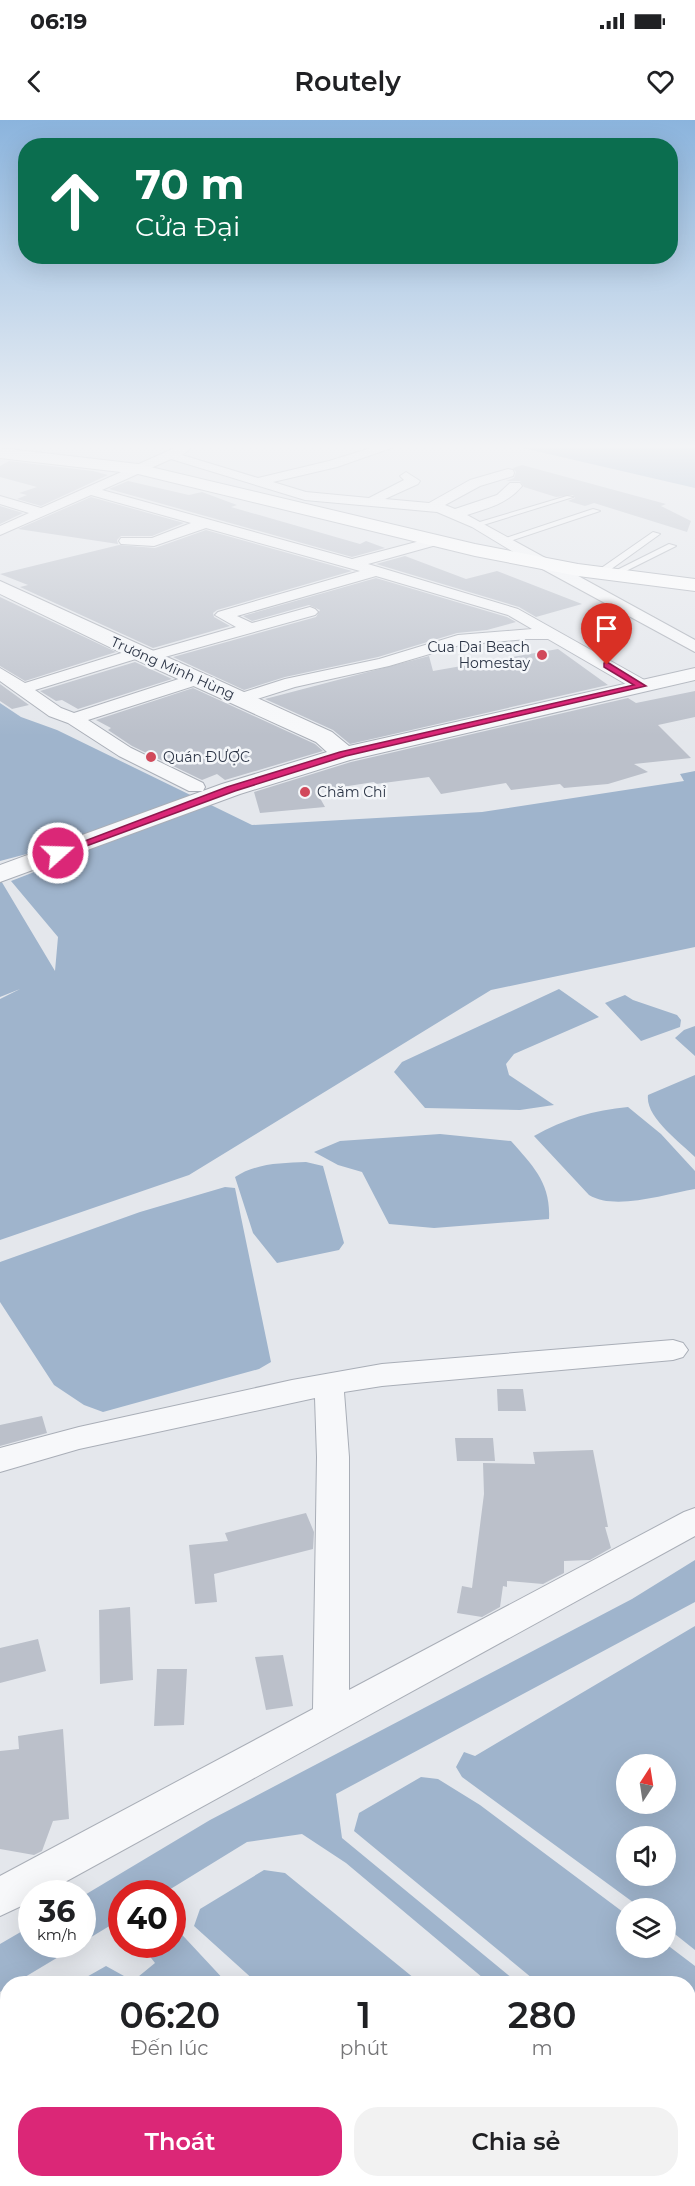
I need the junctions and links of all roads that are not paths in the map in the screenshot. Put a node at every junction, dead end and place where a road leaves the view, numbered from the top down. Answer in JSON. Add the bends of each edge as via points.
{"nodes":[{"id":1,"x":274,"y":542,"type":"edge"},
{"id":2,"x":430,"y":542,"type":"edge"},
{"id":3,"x":442,"y":542,"type":"edge"},
{"id":4,"x":508,"y":542,"type":"edge"},
{"id":5,"x":645,"y":542,"type":"edge"},
{"id":6,"x":672,"y":546,"type":"dead end"},
{"id":7,"x":540,"y":562,"type":"junction"},
{"id":8,"x":351,"y":564,"type":"junction"},
{"id":9,"x":377,"y":571,"type":"junction"},
{"id":10,"x":605,"y":574,"type":"junction"},
{"id":11,"x":584,"y":585,"type":"junction"},
{"id":12,"x":695,"y":585,"type":"edge"},
{"id":13,"x":0,"y":587,"type":"edge"},
{"id":14,"x":310,"y":612,"type":"dead end"},
{"id":15,"x":248,"y":627,"type":"junction"},
{"id":16,"x":554,"y":634,"type":"junction"},
{"id":17,"x":695,"y":646,"type":"edge"},
{"id":18,"x":142,"y":655,"type":"junction"},
{"id":19,"x":0,"y":673,"type":"edge"},
{"id":20,"x":695,"y":674,"type":"edge"},
{"id":21,"x":197,"y":679,"type":"junction"},
{"id":22,"x":642,"y":686,"type":"junction"},
{"id":23,"x":22,"y":689,"type":"junction"},
{"id":24,"x":241,"y":699,"type":"junction"},
{"id":25,"x":74,"y":719,"type":"junction"},
{"id":26,"x":344,"y":754,"type":"junction"},
{"id":27,"x":196,"y":787,"type":"dead end"},
{"id":28,"x":8,"y":872,"type":"edge"},
{"id":29,"x":673,"y":1350,"type":"dead end"},
{"id":30,"x":329,"y":1384,"type":"junction"},
{"id":31,"x":0,"y":1460,"type":"edge"},
{"id":32,"x":695,"y":1521,"type":"edge"},
{"id":33,"x":331,"y":1719,"type":"junction"},
{"id":34,"x":0,"y":1897,"type":"edge"}],
"edges":[{"from":1,"to":8,"type":"street"},
{"from":2,"to":8,"type":"street"},
{"from":3,"to":7,"type":"main road"},
{"from":4,"to":7,"type":"street"},
{"from":5,"to":10,"type":"lane"},
{"from":6,"to":10,"type":"lane"},
{"from":7,"to":10,"type":"main road"},
{"from":7,"to":11,"type":"street"},
{"from":8,"to":9,"type":"street"},
{"from":9,"to":15,"type":"street","via":[[223,615]]},
{"from":9,"to":16,"type":"street","via":[[513,612]]},
{"from":10,"to":11,"type":"main road"},
{"from":10,"to":12,"type":"main road"},
{"from":11,"to":17,"type":"street"},
{"from":13,"to":18,"type":"street","name":"Trương Minh Hùng"},
{"from":14,"to":15,"type":"street"},
{"from":15,"to":18,"type":"street"},
{"from":16,"to":22,"type":"street"},
{"from":16,"to":24,"type":"street","via":[[458,640]]},
{"from":18,"to":21,"type":"street","name":"Trương Minh Hùng"},
{"from":18,"to":23,"type":"street"},
{"from":19,"to":23,"type":"street"},
{"from":20,"to":22,"type":"street"},
{"from":21,"to":24,"type":"street","name":"Trương Minh Hùng"},
{"from":21,"to":25,"type":"street"},
{"from":22,"to":26,"type":"street"},
{"from":23,"to":25,"type":"street","via":[[55,712]]},
{"from":24,"to":26,"type":"street","name":"Trương Minh Hùng","via":[[324,737]]},
{"from":25,"to":27,"type":"street","via":[[126,752]]},
{"from":26,"to":28,"type":"street","via":[[225,791]]},
{"from":29,"to":30,"type":"street","via":[[382,1375]]},
{"from":30,"to":31,"type":"street","via":[[79,1438]]},
{"from":30,"to":33,"type":"street","via":[[333,1457]]},
{"from":32,"to":33,"type":"street"},
{"from":33,"to":34,"type":"street"}]}
